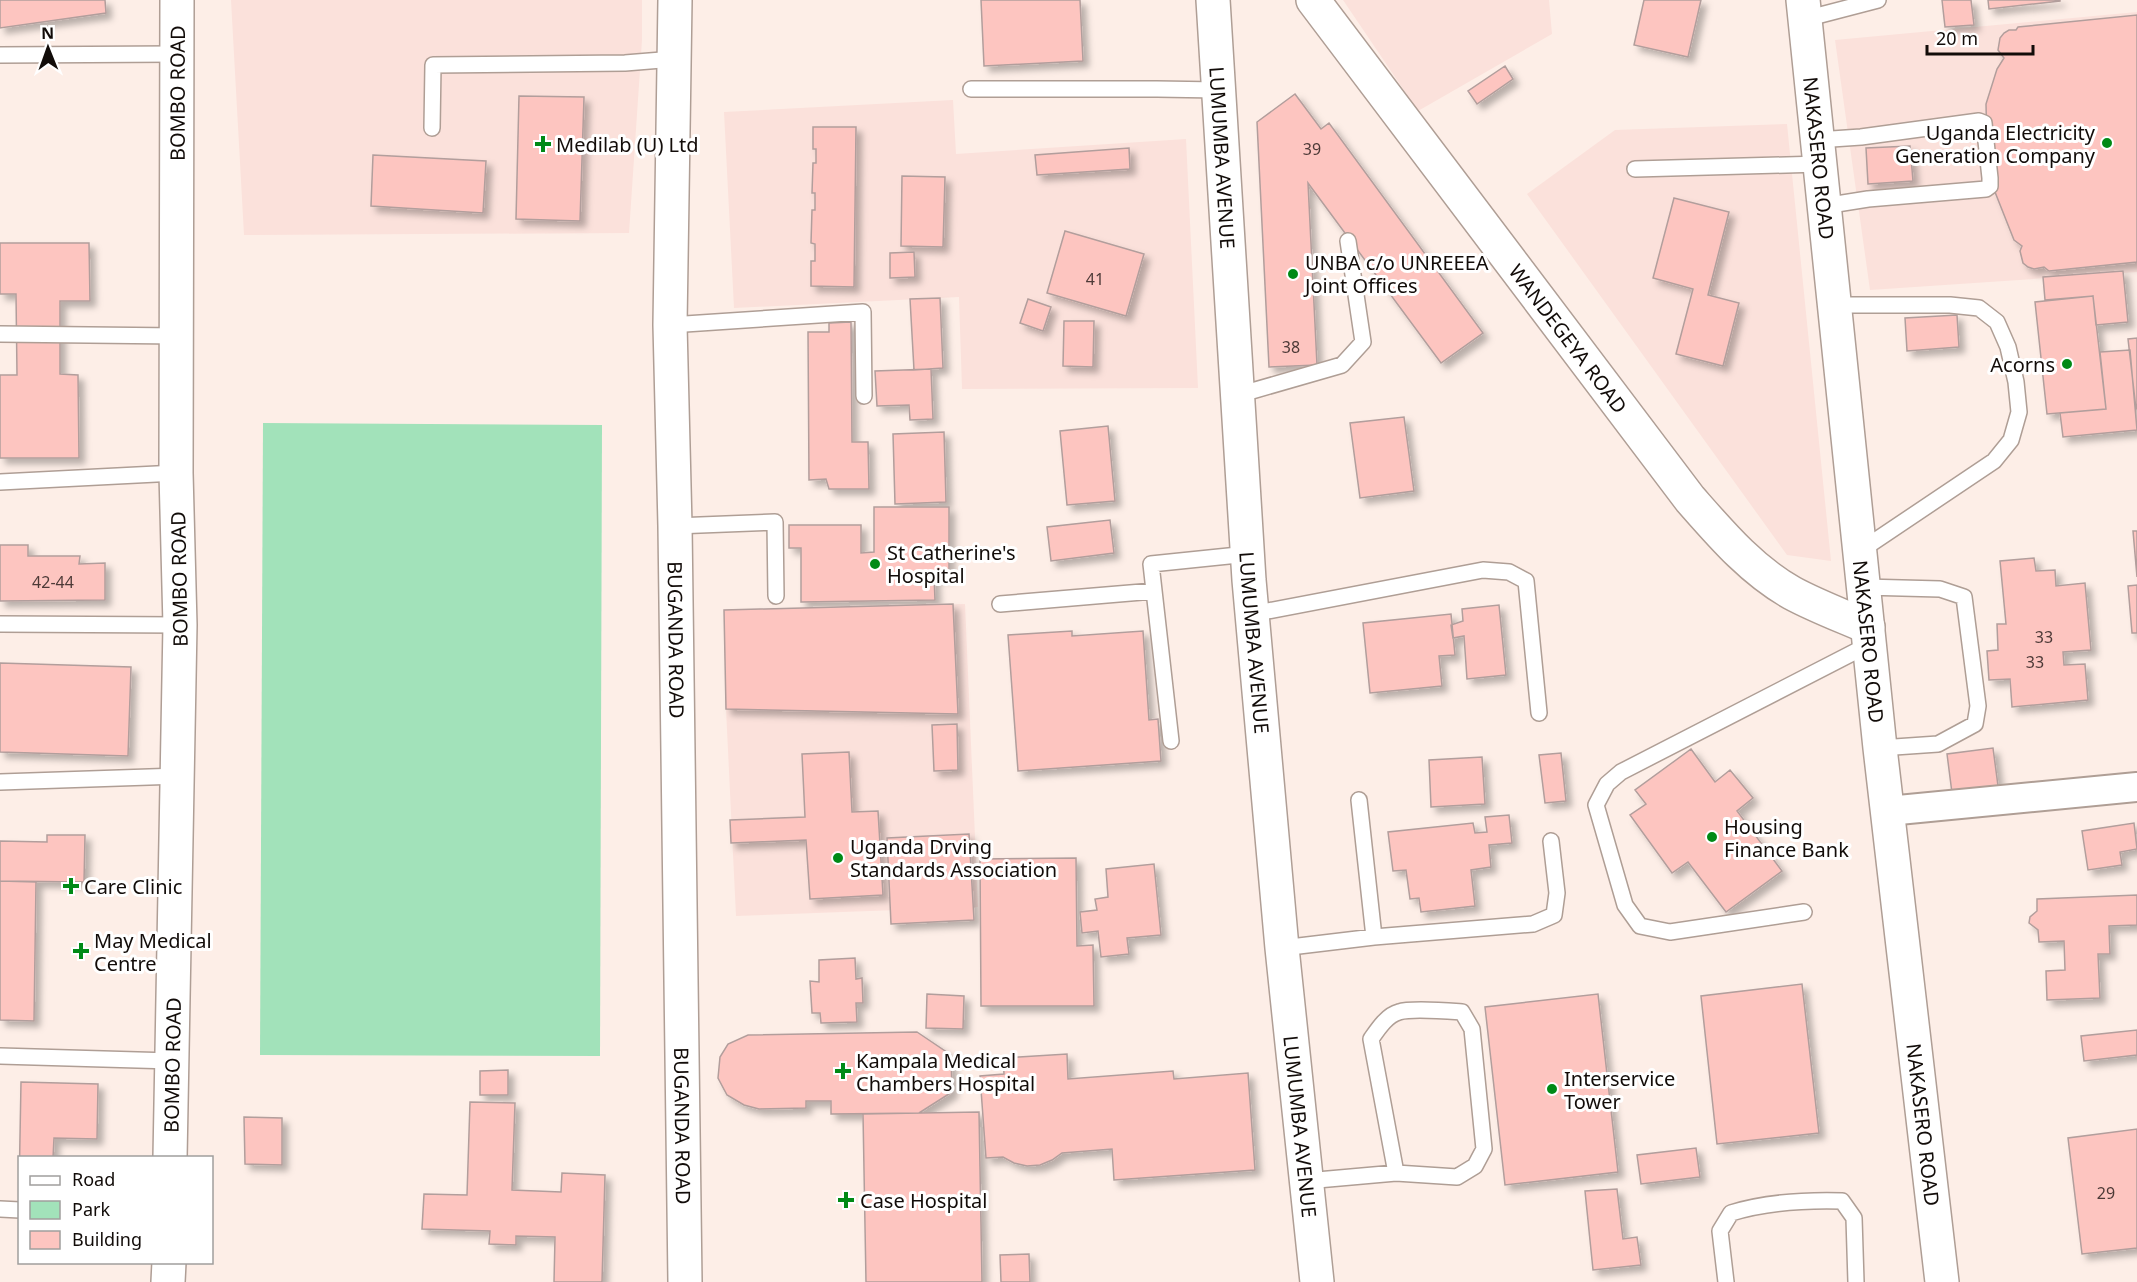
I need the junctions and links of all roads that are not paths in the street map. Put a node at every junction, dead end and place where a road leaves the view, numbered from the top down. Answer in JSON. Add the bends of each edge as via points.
{"nodes":[{"id":1,"x":177,"y":0,"type":"edge"},
{"id":2,"x":675,"y":0,"type":"edge"},
{"id":3,"x":1213,"y":0,"type":"edge"},
{"id":4,"x":1313,"y":0,"type":"edge"},
{"id":5,"x":1878,"y":0,"type":"edge"},
{"id":6,"x":1804,"y":9,"type":"edge"},
{"id":7,"x":176,"y":54,"type":"junction"},
{"id":8,"x":0,"y":55,"type":"edge"},
{"id":9,"x":674,"y":59,"type":"junction"},
{"id":10,"x":971,"y":89,"type":"dead end"},
{"id":11,"x":1218,"y":90,"type":"junction"},
{"id":12,"x":432,"y":128,"type":"dead end"},
{"id":13,"x":1819,"y":152,"type":"junction"},
{"id":14,"x":1635,"y":169,"type":"dead end"},
{"id":15,"x":1824,"y":206,"type":"junction"},
{"id":16,"x":1348,"y":241,"type":"dead end"},
{"id":17,"x":1834,"y":305,"type":"junction"},
{"id":18,"x":670,"y":325,"type":"junction"},
{"id":19,"x":0,"y":334,"type":"edge"},
{"id":20,"x":178,"y":336,"type":"junction"},
{"id":21,"x":1238,"y":395,"type":"junction"},
{"id":22,"x":864,"y":396,"type":"dead end"},
{"id":23,"x":177,"y":474,"type":"junction"},
{"id":24,"x":0,"y":482,"type":"edge"},
{"id":25,"x":675,"y":526,"type":"junction"},
{"id":26,"x":1860,"y":551,"type":"junction"},
{"id":27,"x":1248,"y":554,"type":"junction"},
{"id":28,"x":1864,"y":587,"type":"junction"},
{"id":29,"x":1154,"y":591,"type":"junction"},
{"id":30,"x":776,"y":596,"type":"dead end"},
{"id":31,"x":1000,"y":604,"type":"dead end"},
{"id":32,"x":1252,"y":614,"type":"junction"},
{"id":33,"x":0,"y":624,"type":"edge"},
{"id":34,"x":180,"y":625,"type":"junction"},
{"id":35,"x":1869,"y":636,"type":"junction"},
{"id":36,"x":1539,"y":713,"type":"dead end"},
{"id":37,"x":1171,"y":741,"type":"dead end"},
{"id":38,"x":1880,"y":748,"type":"junction"},
{"id":39,"x":179,"y":776,"type":"junction"},
{"id":40,"x":0,"y":782,"type":"edge"},
{"id":41,"x":2137,"y":787,"type":"edge"},
{"id":42,"x":1359,"y":800,"type":"dead end"},
{"id":43,"x":1888,"y":811,"type":"junction"},
{"id":44,"x":1551,"y":841,"type":"dead end"},
{"id":45,"x":1804,"y":912,"type":"dead end"},
{"id":46,"x":1374,"y":937,"type":"junction"},
{"id":47,"x":1282,"y":948,"type":"junction"},
{"id":48,"x":0,"y":1056,"type":"edge"},
{"id":49,"x":172,"y":1061,"type":"junction"},
{"id":50,"x":170,"y":1156,"type":"edge"},
{"id":51,"x":1396,"y":1173,"type":"junction"},
{"id":52,"x":1306,"y":1181,"type":"junction"},
{"id":53,"x":0,"y":1209,"type":"edge"},
{"id":54,"x":18,"y":1210,"type":"edge"},
{"id":55,"x":169,"y":1264,"type":"edge"},
{"id":56,"x":168,"y":1282,"type":"edge"},
{"id":57,"x":685,"y":1282,"type":"edge"},
{"id":58,"x":1317,"y":1282,"type":"edge"},
{"id":59,"x":1726,"y":1282,"type":"edge"},
{"id":60,"x":1856,"y":1282,"type":"edge"},
{"id":61,"x":1942,"y":1282,"type":"edge"}],
"edges":[{"from":1,"to":7,"type":"main road","name":"BOMBO ROAD"},
{"from":2,"to":9,"type":"main road","name":"BUGANDA ROAD"},
{"from":3,"to":11,"type":"main road","name":"LUMUMBA AVENUE"},
{"from":4,"to":35,"type":"main road","name":"WANDEGEYA ROAD","via":[[1690,499],[1729,543],[1760,570]]},
{"from":5,"to":6,"type":"lane"},
{"from":6,"to":13,"type":"main road","name":"NAKASERO ROAD"},
{"from":7,"to":8,"type":"lane"},
{"from":7,"to":20,"type":"main road","name":"BOMBO ROAD"},
{"from":9,"to":12,"type":"lane","via":[[433,65]]},
{"from":9,"to":18,"type":"main road","name":"BUGANDA ROAD"},
{"from":10,"to":11,"type":"lane"},
{"from":11,"to":21,"type":"main road","name":"LUMUMBA AVENUE"},
{"from":13,"to":14,"type":"lane"},
{"from":13,"to":15,"type":"main road","name":"NAKASERO ROAD"},
{"from":13,"to":15,"type":"lane","via":[[1861,137],[1979,121],[1984,123],[1990,178],[1986,189]]},
{"from":15,"to":17,"type":"main road","name":"NAKASERO ROAD"},
{"from":16,"to":21,"type":"lane","via":[[1363,342],[1341,365]]},
{"from":17,"to":26,"type":"main road","name":"NAKASERO ROAD"},
{"from":17,"to":26,"type":"lane","via":[[1979,308],[1997,322],[2016,382],[2019,412],[2011,440],[1995,461]]},
{"from":18,"to":22,"type":"lane","via":[[862,312]]},
{"from":18,"to":25,"type":"main road","name":"BUGANDA ROAD"},
{"from":19,"to":20,"type":"lane"},
{"from":20,"to":23,"type":"main road","name":"BOMBO ROAD"},
{"from":21,"to":27,"type":"main road","name":"LUMUMBA AVENUE"},
{"from":23,"to":24,"type":"lane"},
{"from":23,"to":34,"type":"main road","name":"BOMBO ROAD"},
{"from":25,"to":30,"type":"lane","via":[[775,522]]},
{"from":25,"to":57,"type":"main road","name":"BUGANDA ROAD"},
{"from":26,"to":28,"type":"main road","name":"NAKASERO ROAD"},
{"from":27,"to":29,"type":"lane","via":[[1152,564]]},
{"from":27,"to":32,"type":"main road","name":"LUMUMBA AVENUE"},
{"from":28,"to":35,"type":"main road","name":"NAKASERO ROAD"},
{"from":28,"to":38,"type":"lane","via":[[1940,589],[1964,597],[1978,706],[1975,724],[1938,744]]},
{"from":29,"to":31,"type":"lane"},
{"from":29,"to":37,"type":"lane"},
{"from":32,"to":36,"type":"lane","via":[[1483,570],[1509,572],[1526,581]]},
{"from":32,"to":47,"type":"main road","name":"LUMUMBA AVENUE"},
{"from":33,"to":34,"type":"lane"},
{"from":34,"to":39,"type":"main road","name":"BOMBO ROAD"},
{"from":35,"to":38,"type":"main road","name":"NAKASERO ROAD"},
{"from":35,"to":45,"type":"lane","via":[[1621,772],[1607,784],[1596,805],[1625,905],[1640,926],[1670,932]]},
{"from":38,"to":43,"type":"main road","name":"NAKASERO ROAD"},
{"from":39,"to":40,"type":"lane"},
{"from":39,"to":49,"type":"main road","name":"BOMBO ROAD"},
{"from":41,"to":43,"type":"street"},
{"from":42,"to":46,"type":"lane"},
{"from":43,"to":61,"type":"main road","name":"NAKASERO ROAD"},
{"from":44,"to":46,"type":"lane","via":[[1557,893],[1554,915],[1533,924]]},
{"from":46,"to":47,"type":"lane"},
{"from":47,"to":52,"type":"main road","name":"LUMUMBA AVENUE"},
{"from":48,"to":49,"type":"lane"},
{"from":49,"to":50,"type":"main road","name":"BOMBO ROAD"},
{"from":51,"to":51,"type":"lane","via":[[1457,1177],[1475,1166],[1484,1149],[1472,1029],[1462,1012],[1398,1012],[1371,1039]]},
{"from":51,"to":52,"type":"lane"},
{"from":52,"to":58,"type":"main road","name":"LUMUMBA AVENUE"},
{"from":53,"to":54,"type":"lane"},
{"from":55,"to":56,"type":"main road"},
{"from":59,"to":60,"type":"lane","via":[[1720,1231],[1731,1213],[1756,1205],[1826,1200],[1842,1201],[1854,1218]]}]}
